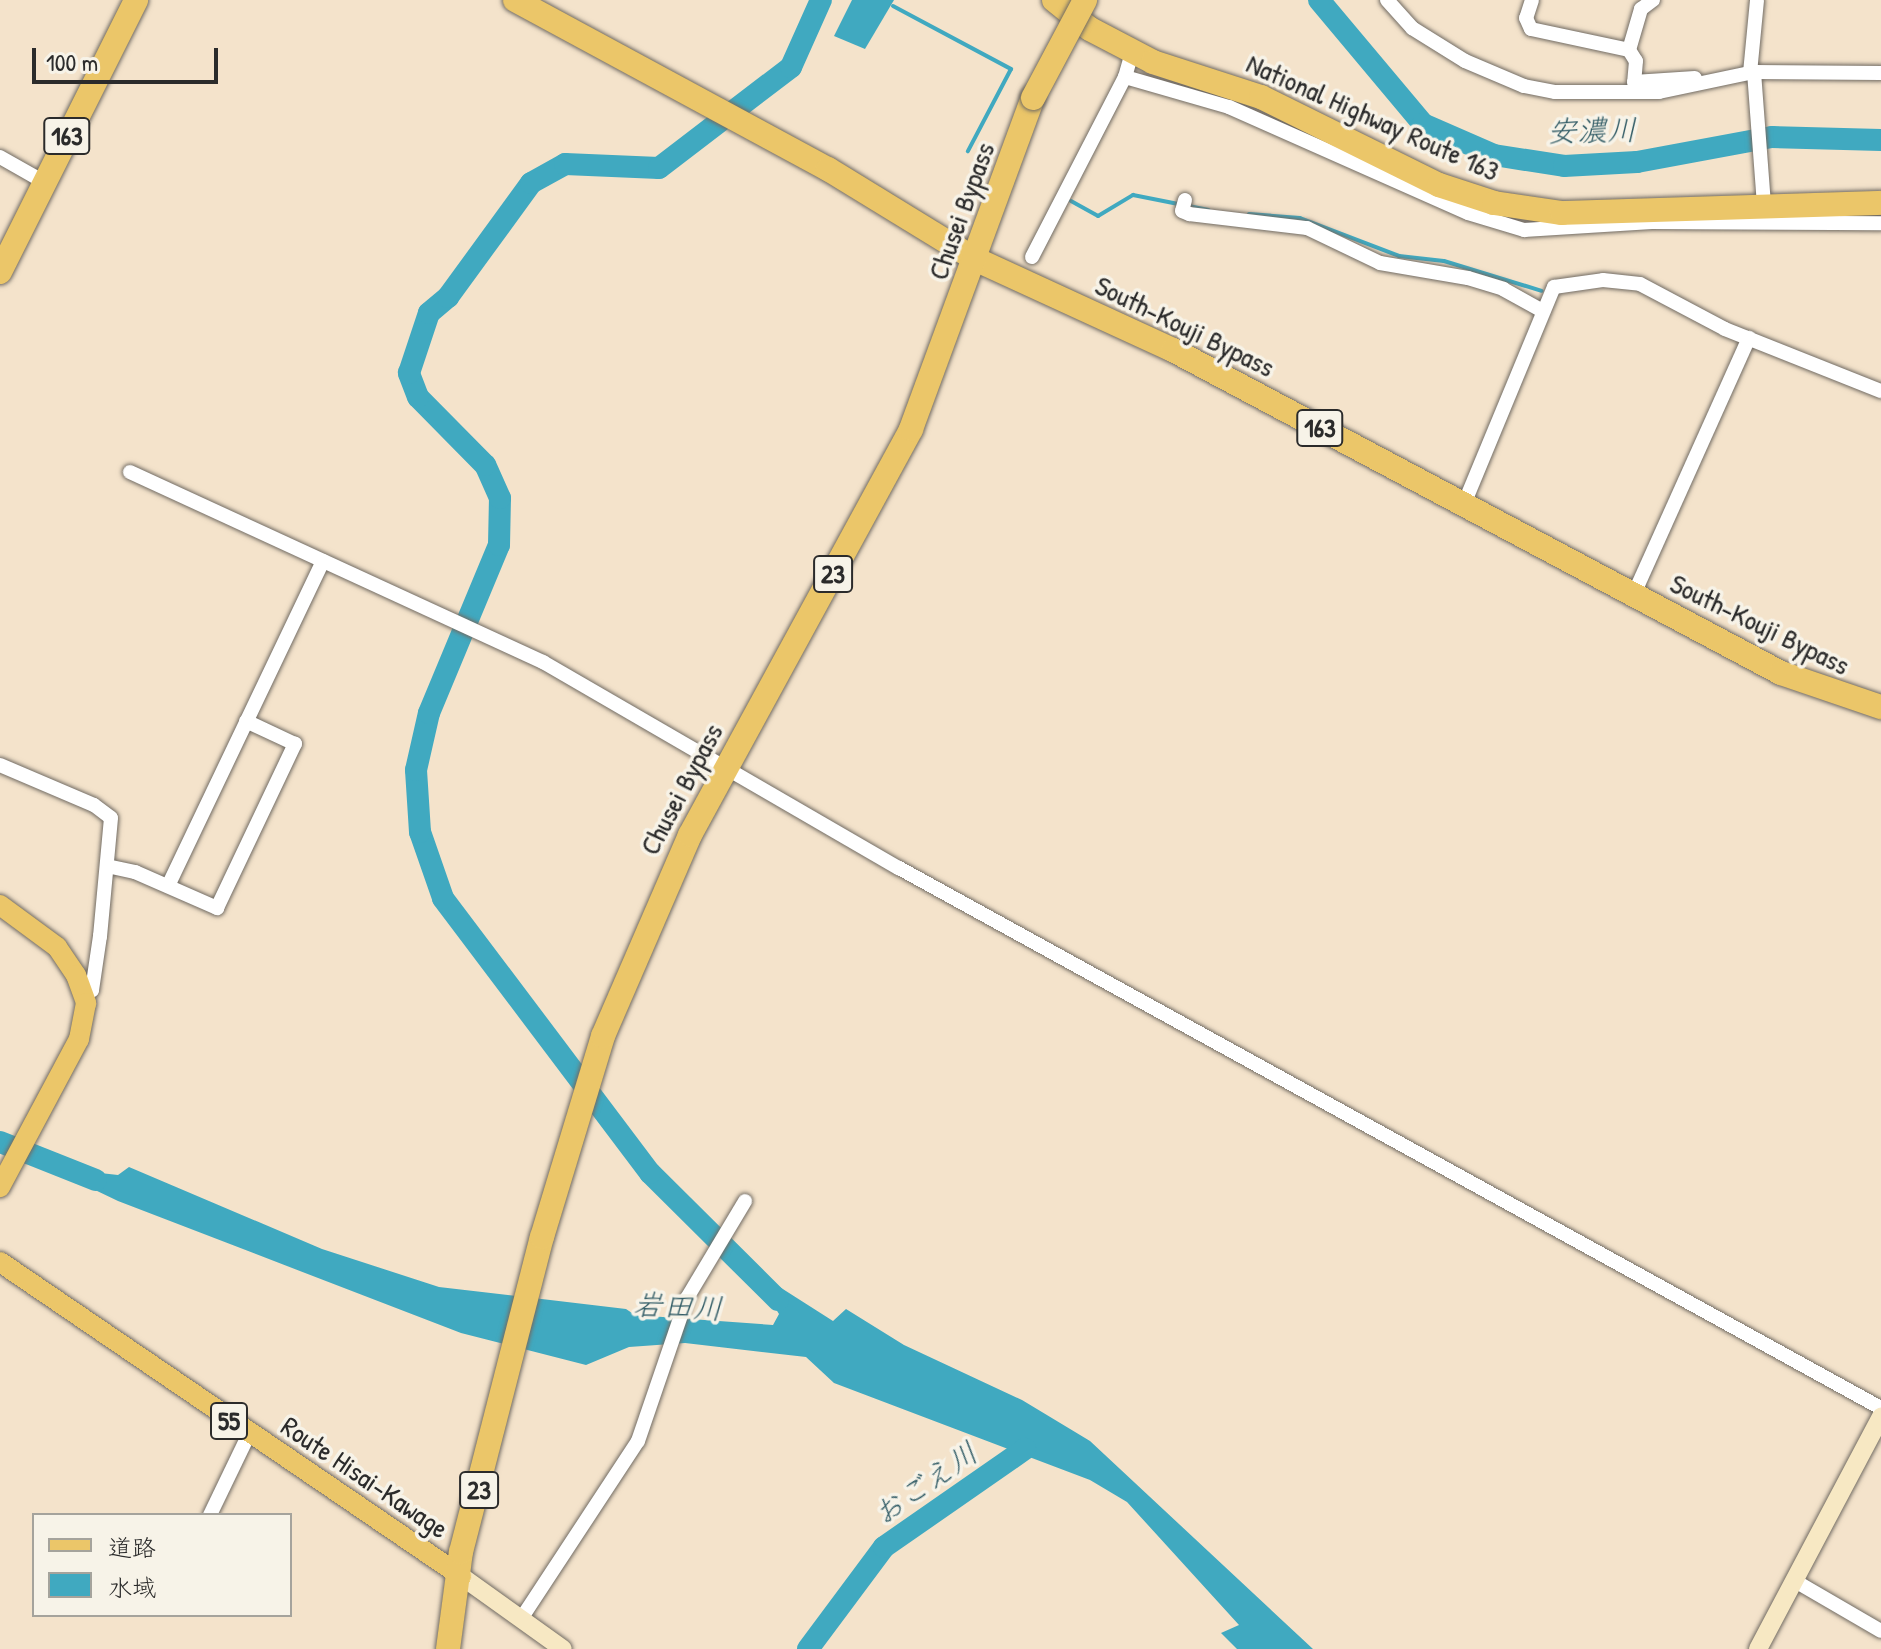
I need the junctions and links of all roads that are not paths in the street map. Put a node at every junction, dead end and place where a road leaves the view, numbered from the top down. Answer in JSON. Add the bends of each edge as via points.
{"nodes":[{"id":1,"x":136,"y":0,"type":"edge"},
{"id":2,"x":515,"y":0,"type":"edge"},
{"id":3,"x":1054,"y":0,"type":"edge"},
{"id":4,"x":1085,"y":0,"type":"edge"},
{"id":5,"x":1387,"y":0,"type":"edge"},
{"id":6,"x":1532,"y":0,"type":"edge"},
{"id":7,"x":1653,"y":0,"type":"edge"},
{"id":8,"x":1757,"y":0,"type":"edge"},
{"id":9,"x":1629,"y":50,"type":"junction"},
{"id":10,"x":1132,"y":52,"type":"junction"},
{"id":11,"x":1881,"y":73,"type":"edge"},
{"id":12,"x":1753,"y":74,"type":"junction"},
{"id":13,"x":1727,"y":76,"type":"junction"},
{"id":14,"x":1125,"y":77,"type":"junction"},
{"id":15,"x":0,"y":157,"type":"edge"},
{"id":16,"x":44,"y":182,"type":"junction"},
{"id":17,"x":1763,"y":199,"type":"junction"},
{"id":18,"x":1881,"y":203,"type":"edge"},
{"id":19,"x":1184,"y":206,"type":"dead end"},
{"id":20,"x":1881,"y":223,"type":"edge"},
{"id":21,"x":1032,"y":257,"type":"dead end"},
{"id":22,"x":975,"y":259,"type":"junction"},
{"id":23,"x":0,"y":272,"type":"edge"},
{"id":24,"x":1541,"y":310,"type":"junction"},
{"id":25,"x":1749,"y":338,"type":"junction"},
{"id":26,"x":1881,"y":391,"type":"edge"},
{"id":27,"x":130,"y":472,"type":"dead end"},
{"id":28,"x":1464,"y":504,"type":"junction"},
{"id":29,"x":323,"y":561,"type":"junction"},
{"id":30,"x":1633,"y":596,"type":"junction"},
{"id":31,"x":1881,"y":707,"type":"edge"},
{"id":32,"x":246,"y":721,"type":"junction"},
{"id":33,"x":0,"y":765,"type":"edge"},
{"id":34,"x":724,"y":769,"type":"junction"},
{"id":35,"x":107,"y":866,"type":"junction"},
{"id":36,"x":168,"y":886,"type":"junction"},
{"id":37,"x":0,"y":905,"type":"edge"},
{"id":38,"x":84,"y":996,"type":"junction"},
{"id":39,"x":5,"y":1180,"type":"edge"},
{"id":40,"x":745,"y":1201,"type":"dead end"},
{"id":41,"x":0,"y":1262,"type":"edge"},
{"id":42,"x":1881,"y":1408,"type":"edge"},
{"id":43,"x":1881,"y":1417,"type":"edge"},
{"id":44,"x":249,"y":1434,"type":"junction"},
{"id":45,"x":211,"y":1513,"type":"edge"},
{"id":46,"x":461,"y":1576,"type":"junction"},
{"id":47,"x":1795,"y":1581,"type":"junction"},
{"id":48,"x":521,"y":1619,"type":"junction"},
{"id":49,"x":1881,"y":1631,"type":"edge"},
{"id":50,"x":448,"y":1649,"type":"edge"},
{"id":51,"x":563,"y":1649,"type":"edge"},
{"id":52,"x":1758,"y":1649,"type":"edge"}],
"edges":[{"from":1,"to":16,"type":"highway","number":"163"},
{"from":2,"to":22,"type":"highway","name":"South-Kouji Bypass","number":"163","via":[[765,134]]},
{"from":3,"to":10,"type":"highway","name":"National Highway Route 163","via":[[1090,29]]},
{"from":4,"to":22,"type":"highway","name":"Chusei Bypass","number":"23","bridge":true,"via":[[1033,98]]},
{"from":5,"to":13,"type":"street","via":[[1412,28],[1445,50],[1524,86],[1616,95],[1659,92]]},
{"from":6,"to":9,"type":"street","via":[[1526,18],[1531,29]]},
{"from":7,"to":9,"type":"street","via":[[1641,9]]},
{"from":8,"to":12,"type":"street"},
{"from":9,"to":13,"type":"street","via":[[1636,61],[1634,82]]},
{"from":10,"to":14,"type":"street"},
{"from":10,"to":17,"type":"highway","name":"National Highway Route 163","via":[[1271,101],[1439,185],[1494,203],[1562,213]]},
{"from":11,"to":12,"type":"street"},
{"from":12,"to":13,"type":"street"},
{"from":12,"to":17,"type":"street"},
{"from":14,"to":20,"type":"street","via":[[1229,107],[1468,213],[1524,230],[1652,222]]},
{"from":14,"to":21,"type":"street"},
{"from":15,"to":16,"type":"street"},
{"from":16,"to":23,"type":"highway","number":"163"},
{"from":17,"to":18,"type":"highway","name":"National Highway Route 163"},
{"from":19,"to":24,"type":"street","via":[[1307,228],[1380,263],[1468,278]]},
{"from":22,"to":28,"type":"highway","name":"South-Kouji Bypass","number":"163","via":[[1173,350]]},
{"from":22,"to":34,"type":"highway","name":"Chusei Bypass","number":"23","via":[[911,429]]},
{"from":24,"to":25,"type":"street","via":[[1554,287],[1628,282],[1665,293]]},
{"from":24,"to":28,"type":"street"},
{"from":25,"to":26,"type":"street"},
{"from":25,"to":30,"type":"street"},
{"from":27,"to":29,"type":"street"},
{"from":28,"to":30,"type":"highway","name":"South-Kouji Bypass","number":"163"},
{"from":29,"to":32,"type":"street"},
{"from":29,"to":34,"type":"street","via":[[543,662]]},
{"from":30,"to":31,"type":"highway","name":"South-Kouji Bypass","number":"163","via":[[1781,673]]},
{"from":32,"to":36,"type":"street"},
{"from":32,"to":36,"type":"street","via":[[295,744],[217,908]]},
{"from":33,"to":35,"type":"street","via":[[94,805],[111,818]]},
{"from":34,"to":42,"type":"street"},
{"from":34,"to":46,"type":"highway","name":"Chusei Bypass","number":"23","via":[[642,936],[575,1121],[461,1552]]},
{"from":35,"to":36,"type":"street"},
{"from":35,"to":38,"type":"street","via":[[92,990]]},
{"from":37,"to":38,"type":"main road","via":[[57,947]]},
{"from":38,"to":39,"type":"main road","via":[[79,1039]]},
{"from":40,"to":48,"type":"street","via":[[685,1304],[638,1441]]},
{"from":41,"to":44,"type":"main road","name":"Route Hisai-Kawage","number":"55"},
{"from":43,"to":47,"type":"street"},
{"from":44,"to":45,"type":"street"},
{"from":44,"to":46,"type":"main road","name":"Route Hisai-Kawage","number":"55"},
{"from":46,"to":48,"type":"street"},
{"from":46,"to":50,"type":"highway","name":"Chusei Bypass","number":"23"},
{"from":47,"to":49,"type":"street"},
{"from":47,"to":52,"type":"street"},
{"from":48,"to":51,"type":"street"}]}
